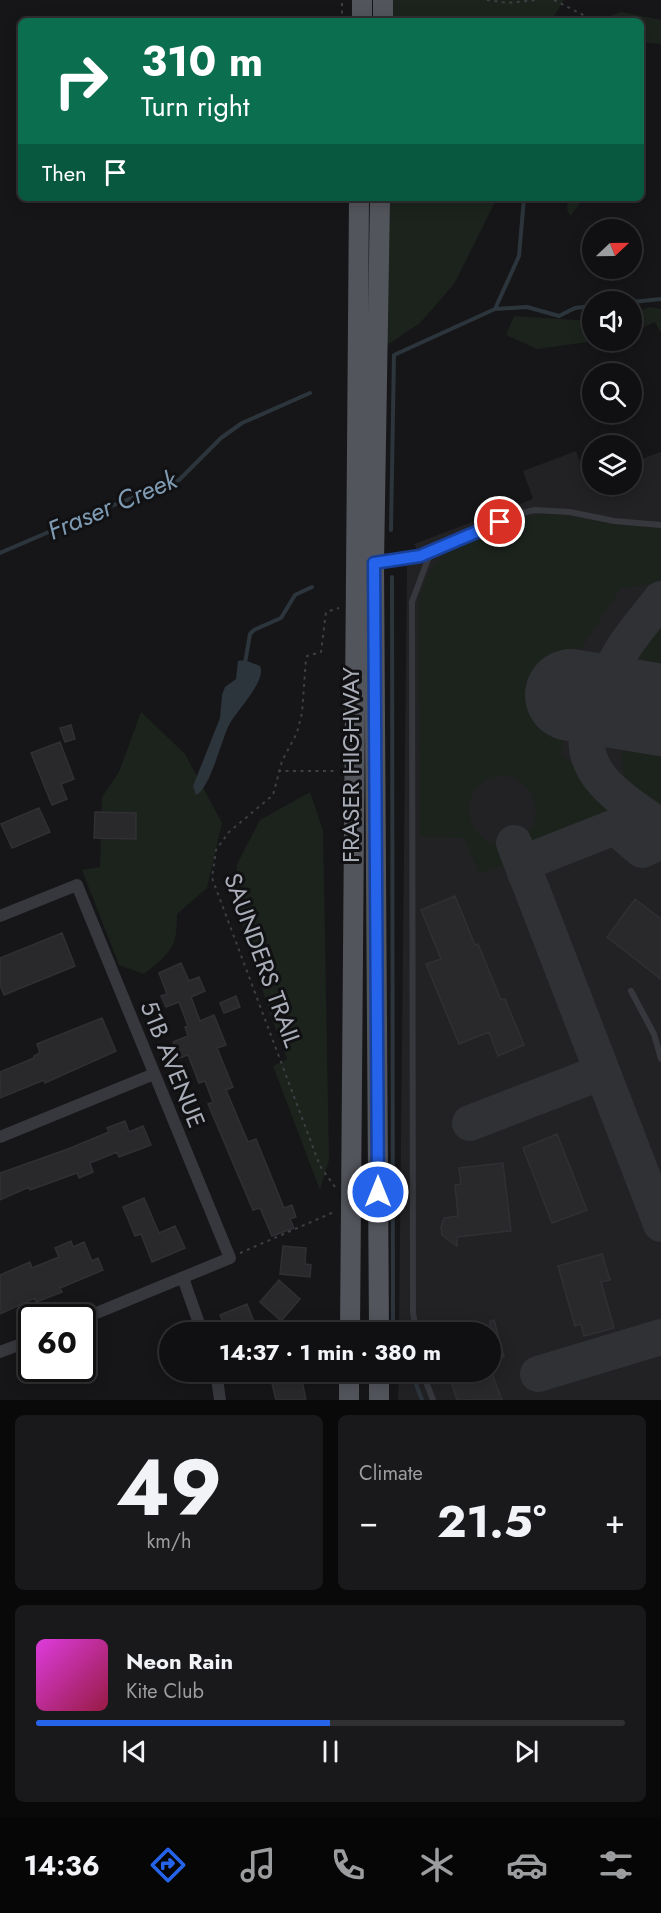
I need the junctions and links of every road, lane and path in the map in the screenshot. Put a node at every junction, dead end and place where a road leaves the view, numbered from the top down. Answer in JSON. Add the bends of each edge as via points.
{"nodes":[{"id":1,"x":342,"y":0,"type":"edge"},
{"id":2,"x":362,"y":0,"type":"edge"},
{"id":3,"x":383,"y":0,"type":"edge"},
{"id":4,"x":487,"y":0,"type":"edge"},
{"id":5,"x":536,"y":0,"type":"edge"},
{"id":6,"x":554,"y":0,"type":"edge"},
{"id":7,"x":342,"y":18,"type":"edge"},
{"id":8,"x":362,"y":18,"type":"edge"},
{"id":9,"x":383,"y":18,"type":"edge"},
{"id":10,"x":588,"y":18,"type":"edge"},
{"id":11,"x":359,"y":201,"type":"edge"},
{"id":12,"x":380,"y":201,"type":"edge"},
{"id":13,"x":661,"y":525,"type":"edge"},
{"id":14,"x":437,"y":548,"type":"junction"},
{"id":15,"x":374,"y":563,"type":"junction"},
{"id":16,"x":342,"y":608,"type":"dead end"},
{"id":17,"x":278,"y":771,"type":"junction"},
{"id":18,"x":341,"y":771,"type":"dead end"},
{"id":19,"x":0,"y":916,"type":"edge"},
{"id":20,"x":631,"y":991,"type":"dead end"},
{"id":21,"x":661,"y":1059,"type":"edge"},
{"id":22,"x":154,"y":1074,"type":"junction"},
{"id":23,"x":0,"y":1137,"type":"edge"},
{"id":24,"x":340,"y":1186,"type":"dead end"},
{"id":25,"x":334,"y":1187,"type":"junction"},
{"id":26,"x":334,"y":1195,"type":"dead end"},
{"id":27,"x":334,"y":1204,"type":"dead end"},
{"id":28,"x":230,"y":1258,"type":"junction"},
{"id":29,"x":183,"y":1278,"type":"junction"},
{"id":30,"x":96,"y":1313,"type":"edge"},
{"id":31,"x":198,"y":1322,"type":"edge"},
{"id":32,"x":350,"y":1322,"type":"edge"},
{"id":33,"x":379,"y":1322,"type":"edge"},
{"id":34,"x":414,"y":1322,"type":"edge"},
{"id":35,"x":18,"y":1346,"type":"edge"},
{"id":36,"x":0,"y":1353,"type":"edge"},
{"id":37,"x":218,"y":1382,"type":"edge"},
{"id":38,"x":350,"y":1382,"type":"edge"},
{"id":39,"x":379,"y":1382,"type":"edge"},
{"id":40,"x":427,"y":1382,"type":"edge"},
{"id":41,"x":220,"y":1400,"type":"edge"},
{"id":42,"x":349,"y":1400,"type":"edge"},
{"id":43,"x":379,"y":1400,"type":"edge"},
{"id":44,"x":433,"y":1400,"type":"edge"}],
"edges":[{"from":1,"to":7,"type":"path"},
{"from":2,"to":8,"type":"main road"},
{"from":3,"to":9,"type":"main road"},
{"from":4,"to":5,"type":"path"},
{"from":6,"to":10,"type":"path"},
{"from":11,"to":32,"type":"main road","name":"FRASER HIGHWAY"},
{"from":12,"to":15,"type":"main road","name":"FRASER HIGHWAY"},
{"from":13,"to":14,"type":"lane","via":[[535,510]]},
{"from":14,"to":15,"type":"lane","via":[[420,556]]},
{"from":14,"to":34,"type":"lane","via":[[428,559],[412,602]]},
{"from":15,"to":33,"type":"main road","name":"FRASER HIGHWAY"},
{"from":16,"to":17,"type":"path","name":"SAUNDERS TRAIL","via":[[326,612],[321,652],[307,656],[297,734]]},
{"from":17,"to":18,"type":"path"},
{"from":17,"to":25,"type":"path","name":"SAUNDERS TRAIL","via":[[273,795],[229,832],[216,850],[212,878],[320,1166]]},
{"from":19,"to":22,"type":"street","name":"51B AVENUE","via":[[77,885]]},
{"from":20,"to":21,"type":"lane","via":[[654,1034]]},
{"from":22,"to":23,"type":"street"},
{"from":22,"to":28,"type":"street","name":"51B AVENUE"},
{"from":24,"to":25,"type":"path"},
{"from":25,"to":26,"type":"path"},
{"from":27,"to":28,"type":"path","via":[[334,1213]]},
{"from":28,"to":29,"type":"street"},
{"from":29,"to":30,"type":"street"},
{"from":29,"to":31,"type":"street"},
{"from":35,"to":36,"type":"street"},
{"from":37,"to":41,"type":"street"},
{"from":38,"to":42,"type":"main road"},
{"from":39,"to":43,"type":"main road"},
{"from":40,"to":44,"type":"lane"}]}
